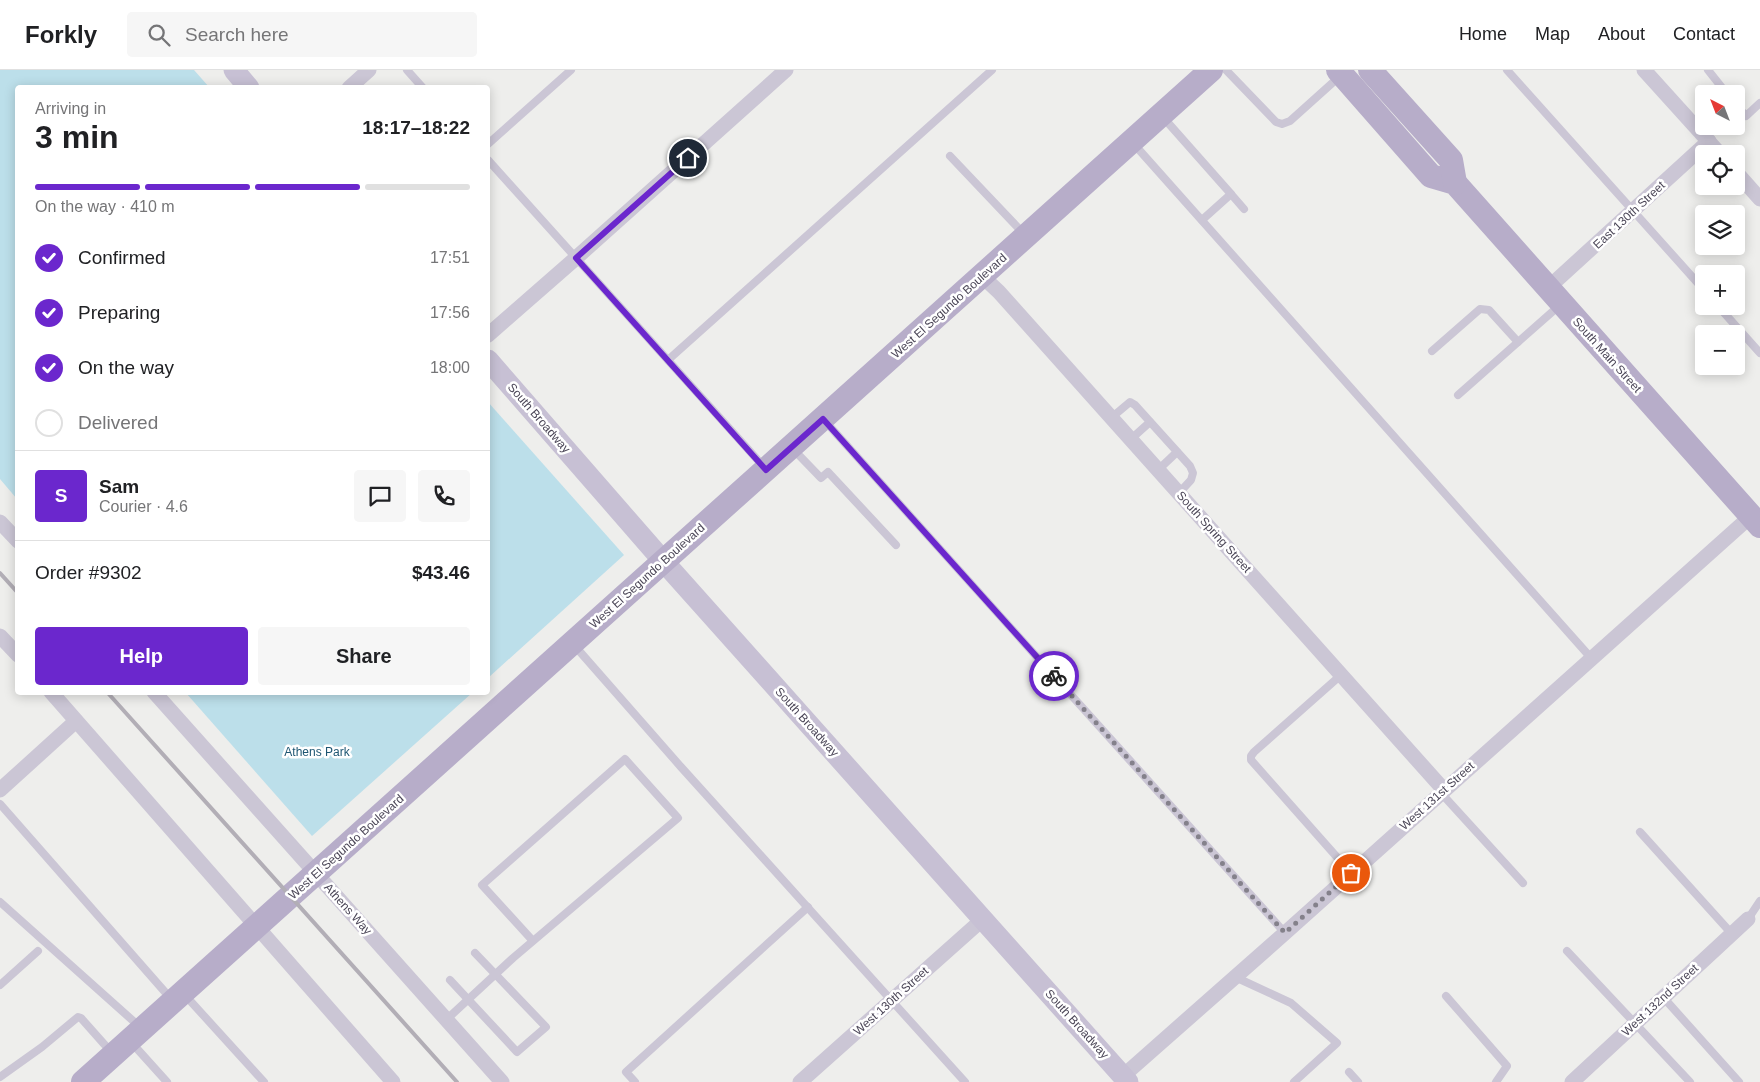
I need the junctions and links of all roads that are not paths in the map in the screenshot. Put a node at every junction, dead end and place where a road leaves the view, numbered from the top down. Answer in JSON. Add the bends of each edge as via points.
{"nodes":[{"id":1,"x":234,"y":70,"type":"edge"},
{"id":2,"x":369,"y":70,"type":"edge"},
{"id":3,"x":407,"y":70,"type":"edge"},
{"id":4,"x":570,"y":70,"type":"edge"},
{"id":5,"x":786,"y":70,"type":"edge"},
{"id":6,"x":992,"y":70,"type":"edge"},
{"id":7,"x":1226,"y":70,"type":"edge"},
{"id":8,"x":1370,"y":70,"type":"edge"},
{"id":9,"x":1507,"y":70,"type":"edge"},
{"id":10,"x":1644,"y":70,"type":"edge"},
{"id":11,"x":1708,"y":70,"type":"edge"},
{"id":12,"x":1340,"y":72,"type":"edge"},
{"id":13,"x":1201,"y":76,"type":"edge"},
{"id":14,"x":246,"y":85,"type":"edge"},
{"id":15,"x":353,"y":85,"type":"edge"},
{"id":16,"x":420,"y":85,"type":"edge"},
{"id":17,"x":1720,"y":85,"type":"edge"},
{"id":18,"x":1760,"y":103,"type":"edge"},
{"id":19,"x":1161,"y":115,"type":"junction"},
{"id":20,"x":1745,"y":115,"type":"edge"},
{"id":21,"x":1132,"y":141,"type":"junction"},
{"id":22,"x":1708,"y":141,"type":"junction"},
{"id":23,"x":490,"y":142,"type":"edge"},
{"id":24,"x":1712,"y":145,"type":"edge"},
{"id":25,"x":950,"y":156,"type":"dead end"},
{"id":26,"x":490,"y":162,"type":"edge"},
{"id":27,"x":1745,"y":182,"type":"edge"},
{"id":28,"x":1455,"y":184,"type":"junction"},
{"id":29,"x":1231,"y":194,"type":"junction"},
{"id":30,"x":1760,"y":199,"type":"edge"},
{"id":31,"x":1244,"y":209,"type":"dead end"},
{"id":32,"x":1633,"y":211,"type":"junction"},
{"id":33,"x":1202,"y":220,"type":"junction"},
{"id":34,"x":1026,"y":236,"type":"junction"},
{"id":35,"x":576,"y":258,"type":"junction"},
{"id":36,"x":982,"y":276,"type":"junction"},
{"id":37,"x":1695,"y":280,"type":"edge"},
{"id":38,"x":1555,"y":296,"type":"junction"},
{"id":39,"x":1726,"y":315,"type":"edge"},
{"id":40,"x":490,"y":333,"type":"edge"},
{"id":41,"x":1518,"y":342,"type":"junction"},
{"id":42,"x":1432,"y":351,"type":"dead end"},
{"id":43,"x":1760,"y":353,"type":"edge"},
{"id":44,"x":668,"y":360,"type":"junction"},
{"id":45,"x":490,"y":362,"type":"edge"},
{"id":46,"x":1458,"y":396,"type":"dead end"},
{"id":47,"x":1111,"y":418,"type":"junction"},
{"id":48,"x":823,"y":419,"type":"junction"},
{"id":49,"x":1150,"y":422,"type":"junction"},
{"id":50,"x":1131,"y":440,"type":"junction"},
{"id":51,"x":791,"y":447,"type":"junction"},
{"id":52,"x":1177,"y":452,"type":"junction"},
{"id":53,"x":766,"y":470,"type":"junction"},
{"id":54,"x":1158,"y":470,"type":"junction"},
{"id":55,"x":1178,"y":493,"type":"junction"},
{"id":56,"x":1756,"y":521,"type":"edge"},
{"id":57,"x":0,"y":522,"type":"edge"},
{"id":58,"x":15,"y":538,"type":"edge"},
{"id":59,"x":896,"y":545,"type":"dead end"},
{"id":60,"x":664,"y":562,"type":"junction"},
{"id":61,"x":0,"y":636,"type":"edge"},
{"id":62,"x":572,"y":643,"type":"junction"},
{"id":63,"x":15,"y":652,"type":"edge"},
{"id":64,"x":1592,"y":659,"type":"junction"},
{"id":65,"x":1341,"y":675,"type":"junction"},
{"id":66,"x":54,"y":695,"type":"edge"},
{"id":67,"x":157,"y":695,"type":"edge"},
{"id":68,"x":76,"y":721,"type":"junction"},
{"id":69,"x":0,"y":790,"type":"edge"},
{"id":70,"x":1443,"y":792,"type":"junction"},
{"id":71,"x":0,"y":804,"type":"edge"},
{"id":72,"x":1640,"y":832,"type":"dead end"},
{"id":73,"x":316,"y":872,"type":"junction"},
{"id":74,"x":1351,"y":873,"type":"junction"},
{"id":75,"x":1523,"y":883,"type":"dead end"},
{"id":76,"x":1760,"y":901,"type":"edge"},
{"id":77,"x":0,"y":902,"type":"edge"},
{"id":78,"x":808,"y":907,"type":"junction"},
{"id":79,"x":1754,"y":917,"type":"edge"},
{"id":80,"x":983,"y":919,"type":"junction"},
{"id":81,"x":256,"y":927,"type":"junction"},
{"id":82,"x":1285,"y":933,"type":"junction"},
{"id":83,"x":1732,"y":934,"type":"junction"},
{"id":84,"x":533,"y":941,"type":"junction"},
{"id":85,"x":38,"y":951,"type":"dead end"},
{"id":86,"x":1567,"y":951,"type":"dead end"},
{"id":87,"x":475,"y":953,"type":"dead end"},
{"id":88,"x":496,"y":974,"type":"junction"},
{"id":89,"x":1235,"y":977,"type":"junction"},
{"id":90,"x":450,"y":980,"type":"dead end"},
{"id":91,"x":0,"y":985,"type":"edge"},
{"id":92,"x":1446,"y":996,"type":"dead end"},
{"id":93,"x":178,"y":997,"type":"junction"},
{"id":94,"x":1663,"y":998,"type":"junction"},
{"id":95,"x":468,"y":1000,"type":"junction"},
{"id":96,"x":892,"y":1000,"type":"junction"},
{"id":97,"x":446,"y":1020,"type":"junction"},
{"id":98,"x":1636,"y":1023,"type":"junction"},
{"id":99,"x":129,"y":1041,"type":"junction"},
{"id":100,"x":1349,"y":1072,"type":"dead end"},
{"id":101,"x":0,"y":1077,"type":"edge"},
{"id":102,"x":1126,"y":1079,"type":"edge"},
{"id":103,"x":83,"y":1082,"type":"edge"},
{"id":104,"x":167,"y":1082,"type":"edge"},
{"id":105,"x":264,"y":1082,"type":"edge"},
{"id":106,"x":393,"y":1082,"type":"edge"},
{"id":107,"x":502,"y":1082,"type":"edge"},
{"id":108,"x":635,"y":1082,"type":"edge"},
{"id":109,"x":800,"y":1082,"type":"edge"},
{"id":110,"x":965,"y":1082,"type":"edge"},
{"id":111,"x":1294,"y":1082,"type":"edge"},
{"id":112,"x":1358,"y":1082,"type":"edge"},
{"id":113,"x":1496,"y":1082,"type":"edge"},
{"id":114,"x":1572,"y":1082,"type":"edge"},
{"id":115,"x":1690,"y":1082,"type":"edge"},
{"id":116,"x":1739,"y":1082,"type":"edge"}],
"edges":[{"from":1,"to":14,"type":"main road"},
{"from":2,"to":15,"type":"street"},
{"from":3,"to":16,"type":"lane"},
{"from":4,"to":23,"type":"lane"},
{"from":5,"to":35,"type":"street"},
{"from":6,"to":44,"type":"lane"},
{"from":7,"to":12,"type":"lane","via":[[1276,122],[1282,124],[1290,121]]},
{"from":8,"to":28,"type":"main road","via":[[1451,160]]},
{"from":9,"to":32,"type":"lane"},
{"from":10,"to":22,"type":"street"},
{"from":11,"to":17,"type":"lane"},
{"from":12,"to":28,"type":"main road","name":"South Main Street","via":[[1431,176]]},
{"from":13,"to":19,"type":"main road","name":"West El Segundo Boulevard"},
{"from":18,"to":20,"type":"lane"},
{"from":19,"to":21,"type":"main road","name":"West El Segundo Boulevard"},
{"from":19,"to":29,"type":"lane"},
{"from":21,"to":33,"type":"lane"},
{"from":21,"to":34,"type":"main road","name":"West El Segundo Boulevard"},
{"from":22,"to":24,"type":"street"},
{"from":22,"to":32,"type":"street","name":"East 130th Street"},
{"from":25,"to":34,"type":"lane"},
{"from":26,"to":35,"type":"lane"},
{"from":27,"to":30,"type":"street"},
{"from":28,"to":38,"type":"main road","name":"South Main Street"},
{"from":29,"to":31,"type":"lane"},
{"from":29,"to":33,"type":"lane"},
{"from":32,"to":37,"type":"lane"},
{"from":32,"to":38,"type":"street","name":"East 130th Street"},
{"from":33,"to":64,"type":"lane"},
{"from":34,"to":36,"type":"main road","name":"West El Segundo Boulevard"},
{"from":35,"to":40,"type":"street"},
{"from":35,"to":44,"type":"lane"},
{"from":36,"to":47,"type":"street","name":"South Spring Street"},
{"from":36,"to":48,"type":"main road","name":"West El Segundo Boulevard"},
{"from":38,"to":41,"type":"lane"},
{"from":38,"to":56,"type":"main road","name":"South Main Street"},
{"from":39,"to":43,"type":"lane"},
{"from":41,"to":42,"type":"lane","via":[[1488,310],[1480,309]]},
{"from":41,"to":46,"type":"lane"},
{"from":44,"to":53,"type":"lane"},
{"from":45,"to":60,"type":"main road","name":"South Broadway"},
{"from":47,"to":49,"type":"lane","via":[[1130,402]]},
{"from":47,"to":50,"type":"street","name":"South Spring Street"},
{"from":48,"to":51,"type":"main road","name":"West El Segundo Boulevard"},
{"from":48,"to":82,"type":"lane"},
{"from":49,"to":50,"type":"lane"},
{"from":49,"to":52,"type":"lane"},
{"from":50,"to":54,"type":"street","name":"South Spring Street"},
{"from":51,"to":53,"type":"main road","name":"West El Segundo Boulevard"},
{"from":51,"to":59,"type":"lane","via":[[821,478],[828,472]]},
{"from":52,"to":54,"type":"lane"},
{"from":52,"to":55,"type":"lane","via":[[1193,473],[1191,480]]},
{"from":53,"to":60,"type":"main road","name":"West El Segundo Boulevard"},
{"from":54,"to":55,"type":"street","name":"South Spring Street"},
{"from":55,"to":65,"type":"street","name":"South Spring Street"},
{"from":56,"to":64,"type":"street","name":"West 131st Street"},
{"from":57,"to":58,"type":"street"},
{"from":60,"to":62,"type":"main road","name":"West El Segundo Boulevard"},
{"from":60,"to":80,"type":"main road","name":"South Broadway"},
{"from":61,"to":63,"type":"street"},
{"from":62,"to":73,"type":"main road","name":"West El Segundo Boulevard"},
{"from":62,"to":78,"type":"lane"},
{"from":64,"to":70,"type":"street","name":"West 131st Street"},
{"from":65,"to":70,"type":"street","name":"South Spring Street"},
{"from":65,"to":74,"type":"lane","via":[[1254,752],[1251,760]]},
{"from":66,"to":68,"type":"street"},
{"from":67,"to":73,"type":"street","name":"Athens Way"},
{"from":68,"to":69,"type":"street"},
{"from":68,"to":81,"type":"street"},
{"from":70,"to":74,"type":"street","name":"West 131st Street"},
{"from":70,"to":75,"type":"lane"},
{"from":71,"to":93,"type":"lane"},
{"from":72,"to":83,"type":"lane"},
{"from":73,"to":81,"type":"main road","name":"West El Segundo Boulevard"},
{"from":73,"to":97,"type":"street","name":"Athens Way"},
{"from":74,"to":82,"type":"street","name":"West 131st Street"},
{"from":76,"to":79,"type":"lane"},
{"from":77,"to":99,"type":"lane"},
{"from":78,"to":96,"type":"lane"},
{"from":78,"to":108,"type":"lane","via":[[626,1072]]},
{"from":79,"to":83,"type":"street","name":"West 132nd Street"},
{"from":80,"to":96,"type":"street","name":"West 130th Street"},
{"from":80,"to":102,"type":"main road","name":"South Broadway"},
{"from":81,"to":93,"type":"main road","name":"West El Segundo Boulevard"},
{"from":81,"to":106,"type":"street"},
{"from":82,"to":89,"type":"street","name":"West 131st Street"},
{"from":83,"to":94,"type":"street","name":"West 132nd Street"},
{"from":84,"to":84,"type":"lane","via":[[678,818],[625,759],[482,885]]},
{"from":84,"to":88,"type":"lane"},
{"from":85,"to":91,"type":"lane"},
{"from":86,"to":98,"type":"lane"},
{"from":87,"to":88,"type":"lane"},
{"from":88,"to":95,"type":"lane"},
{"from":88,"to":95,"type":"lane","via":[[546,1027],[517,1052]]},
{"from":89,"to":102,"type":"street","name":"West 131st Street"},
{"from":89,"to":111,"type":"lane","via":[[1291,1003],[1337,1043]]},
{"from":90,"to":95,"type":"lane"},
{"from":92,"to":113,"type":"lane","via":[[1507,1066]]},
{"from":93,"to":99,"type":"main road","name":"West El Segundo Boulevard"},
{"from":93,"to":105,"type":"lane"},
{"from":94,"to":98,"type":"street","name":"West 132nd Street"},
{"from":94,"to":116,"type":"lane"},
{"from":95,"to":97,"type":"lane"},
{"from":96,"to":109,"type":"street","name":"West 130th Street"},
{"from":96,"to":110,"type":"lane"},
{"from":97,"to":107,"type":"street","name":"Athens Way"},
{"from":98,"to":114,"type":"street","name":"West 132nd Street"},
{"from":98,"to":115,"type":"lane"},
{"from":99,"to":101,"type":"lane","via":[[78,1017]]},
{"from":99,"to":103,"type":"main road","name":"West El Segundo Boulevard"},
{"from":99,"to":104,"type":"lane"},
{"from":100,"to":112,"type":"lane"}]}
